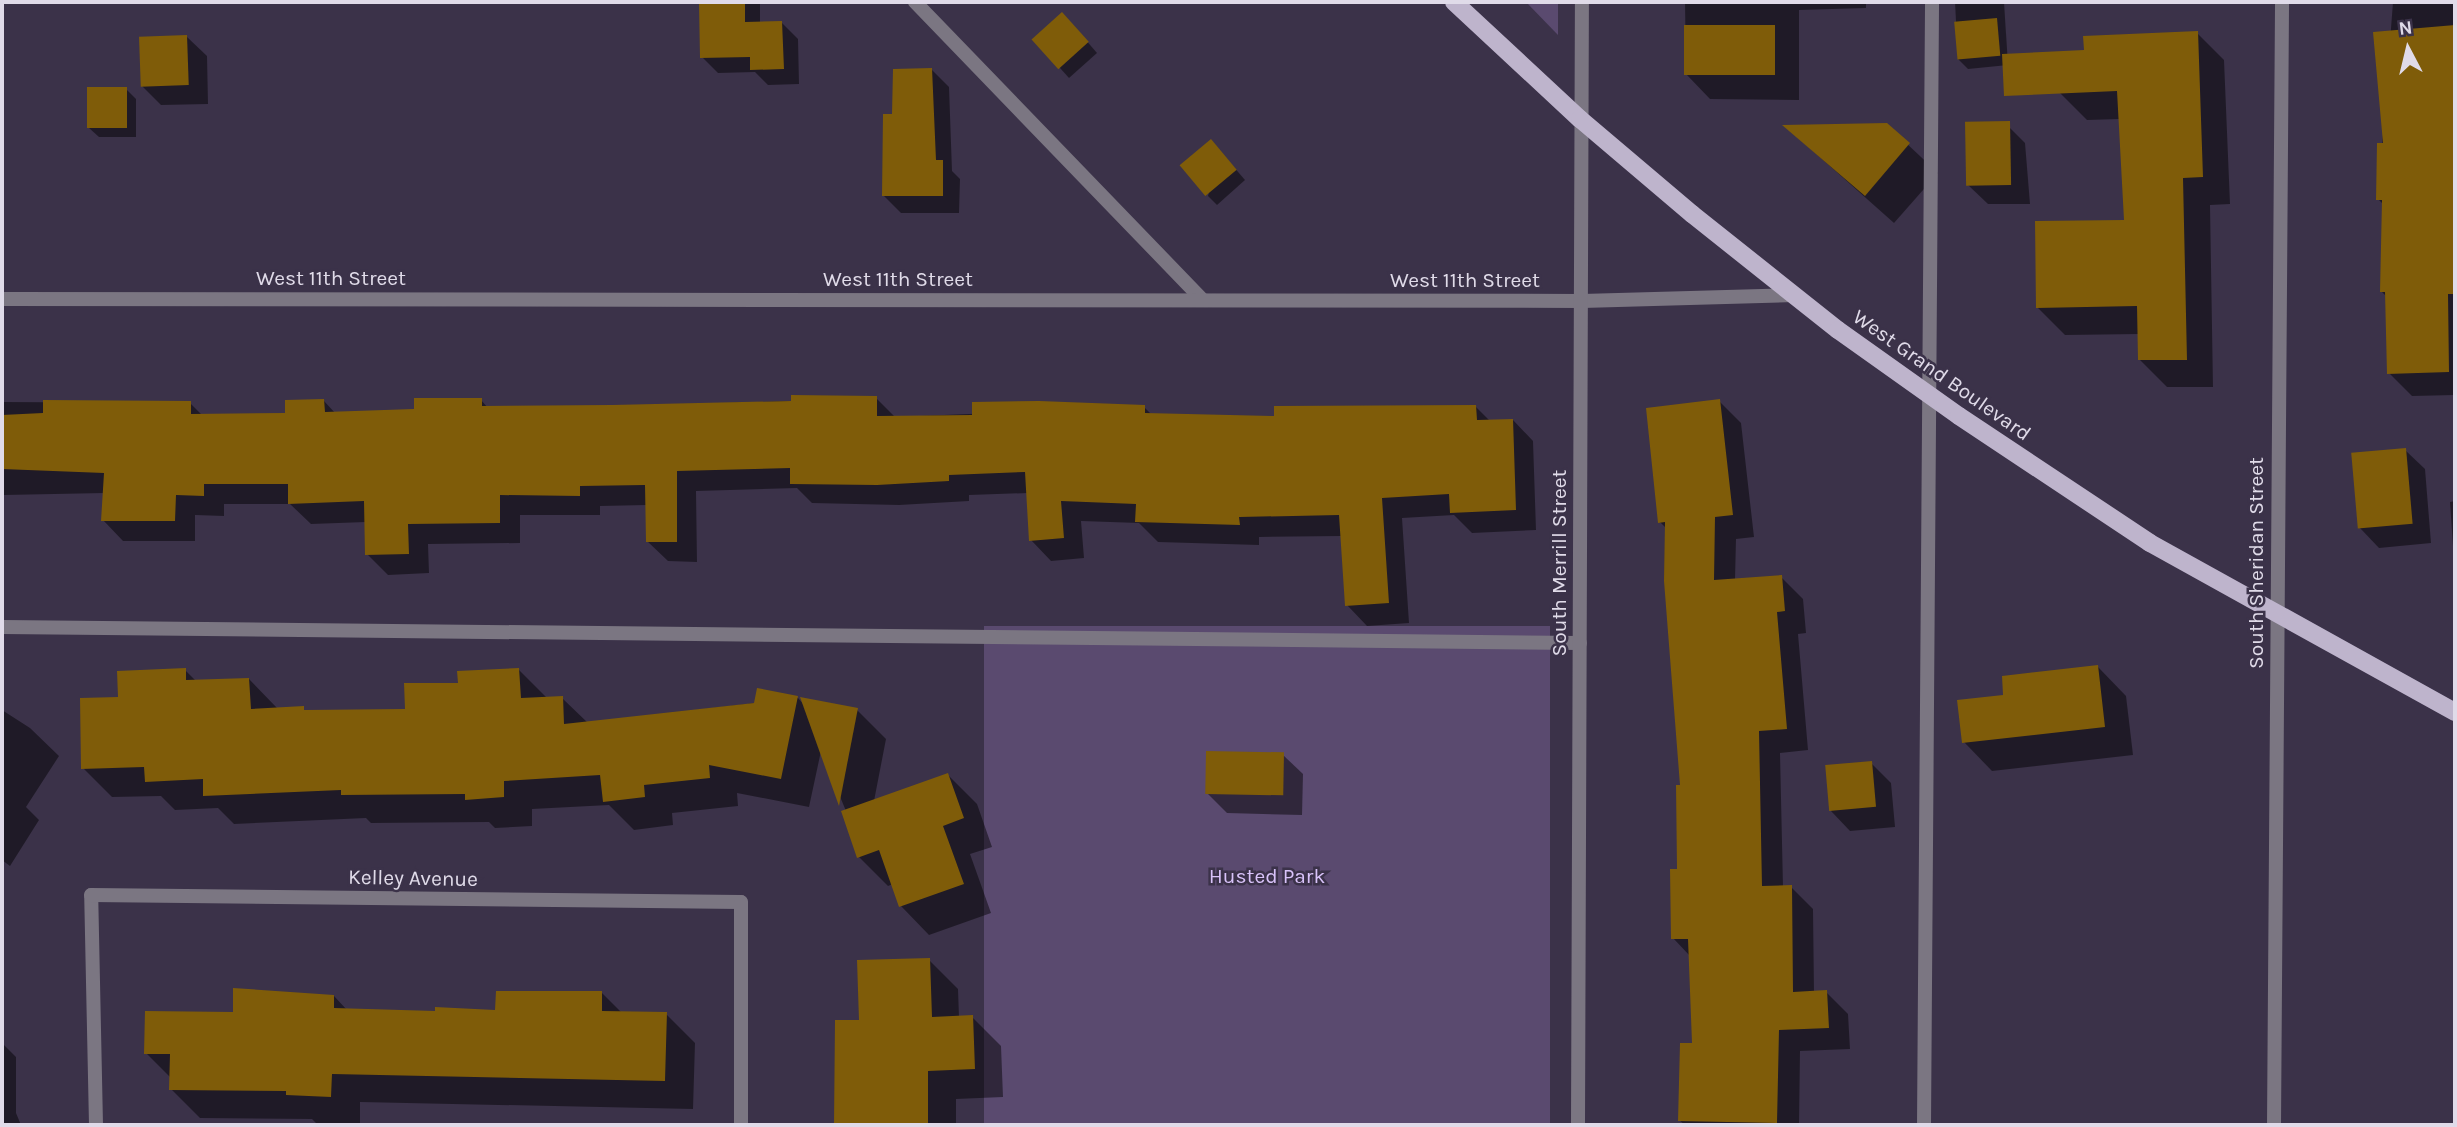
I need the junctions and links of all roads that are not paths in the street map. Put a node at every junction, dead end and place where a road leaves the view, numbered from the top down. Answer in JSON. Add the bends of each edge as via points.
{"nodes":[{"id":1,"x":915,"y":2,"type":"edge"},
{"id":2,"x":1454,"y":2,"type":"edge"},
{"id":3,"x":1582,"y":2,"type":"edge"},
{"id":4,"x":1932,"y":2,"type":"edge"},
{"id":5,"x":2282,"y":2,"type":"edge"},
{"id":6,"x":1580,"y":119,"type":"junction"},
{"id":7,"x":1794,"y":295,"type":"junction"},
{"id":8,"x":2,"y":299,"type":"edge"},
{"id":9,"x":1203,"y":300,"type":"junction"},
{"id":10,"x":1582,"y":301,"type":"junction"},
{"id":11,"x":1930,"y":396,"type":"junction"},
{"id":12,"x":2277,"y":615,"type":"junction"},
{"id":13,"x":2,"y":627,"type":"edge"},
{"id":14,"x":1580,"y":643,"type":"junction"},
{"id":15,"x":2455,"y":712,"type":"edge"},
{"id":16,"x":96,"y":1125,"type":"edge"},
{"id":17,"x":741,"y":1125,"type":"edge"},
{"id":18,"x":1578,"y":1125,"type":"edge"},
{"id":19,"x":1924,"y":1125,"type":"edge"},
{"id":20,"x":2274,"y":1125,"type":"edge"}],
"edges":[{"from":1,"to":9,"type":"street"},
{"from":2,"to":6,"type":"main road","name":"West Grand Boulevard"},
{"from":3,"to":6,"type":"street","name":"South Merrill Street"},
{"from":4,"to":11,"type":"street"},
{"from":5,"to":12,"type":"street","name":"South Sheridan Street"},
{"from":6,"to":7,"type":"main road","name":"West Grand Boulevard"},
{"from":6,"to":10,"type":"street","name":"South Merrill Street"},
{"from":7,"to":10,"type":"street","name":"West 11th Street"},
{"from":7,"to":11,"type":"main road","name":"West Grand Boulevard"},
{"from":8,"to":9,"type":"street","name":"West 11th Street"},
{"from":9,"to":10,"type":"street","name":"West 11th Street"},
{"from":10,"to":14,"type":"street","name":"South Merrill Street"},
{"from":11,"to":12,"type":"main road","name":"West Grand Boulevard","via":[[2150,543]]},
{"from":11,"to":19,"type":"street"},
{"from":12,"to":15,"type":"main road","name":"West Grand Boulevard"},
{"from":12,"to":20,"type":"street","name":"South Sheridan Street"},
{"from":13,"to":14,"type":"street"},
{"from":14,"to":18,"type":"street","name":"South Merrill Street"},
{"from":16,"to":17,"type":"street","name":"Kelley Avenue","via":[[91,895],[741,902]]}]}
